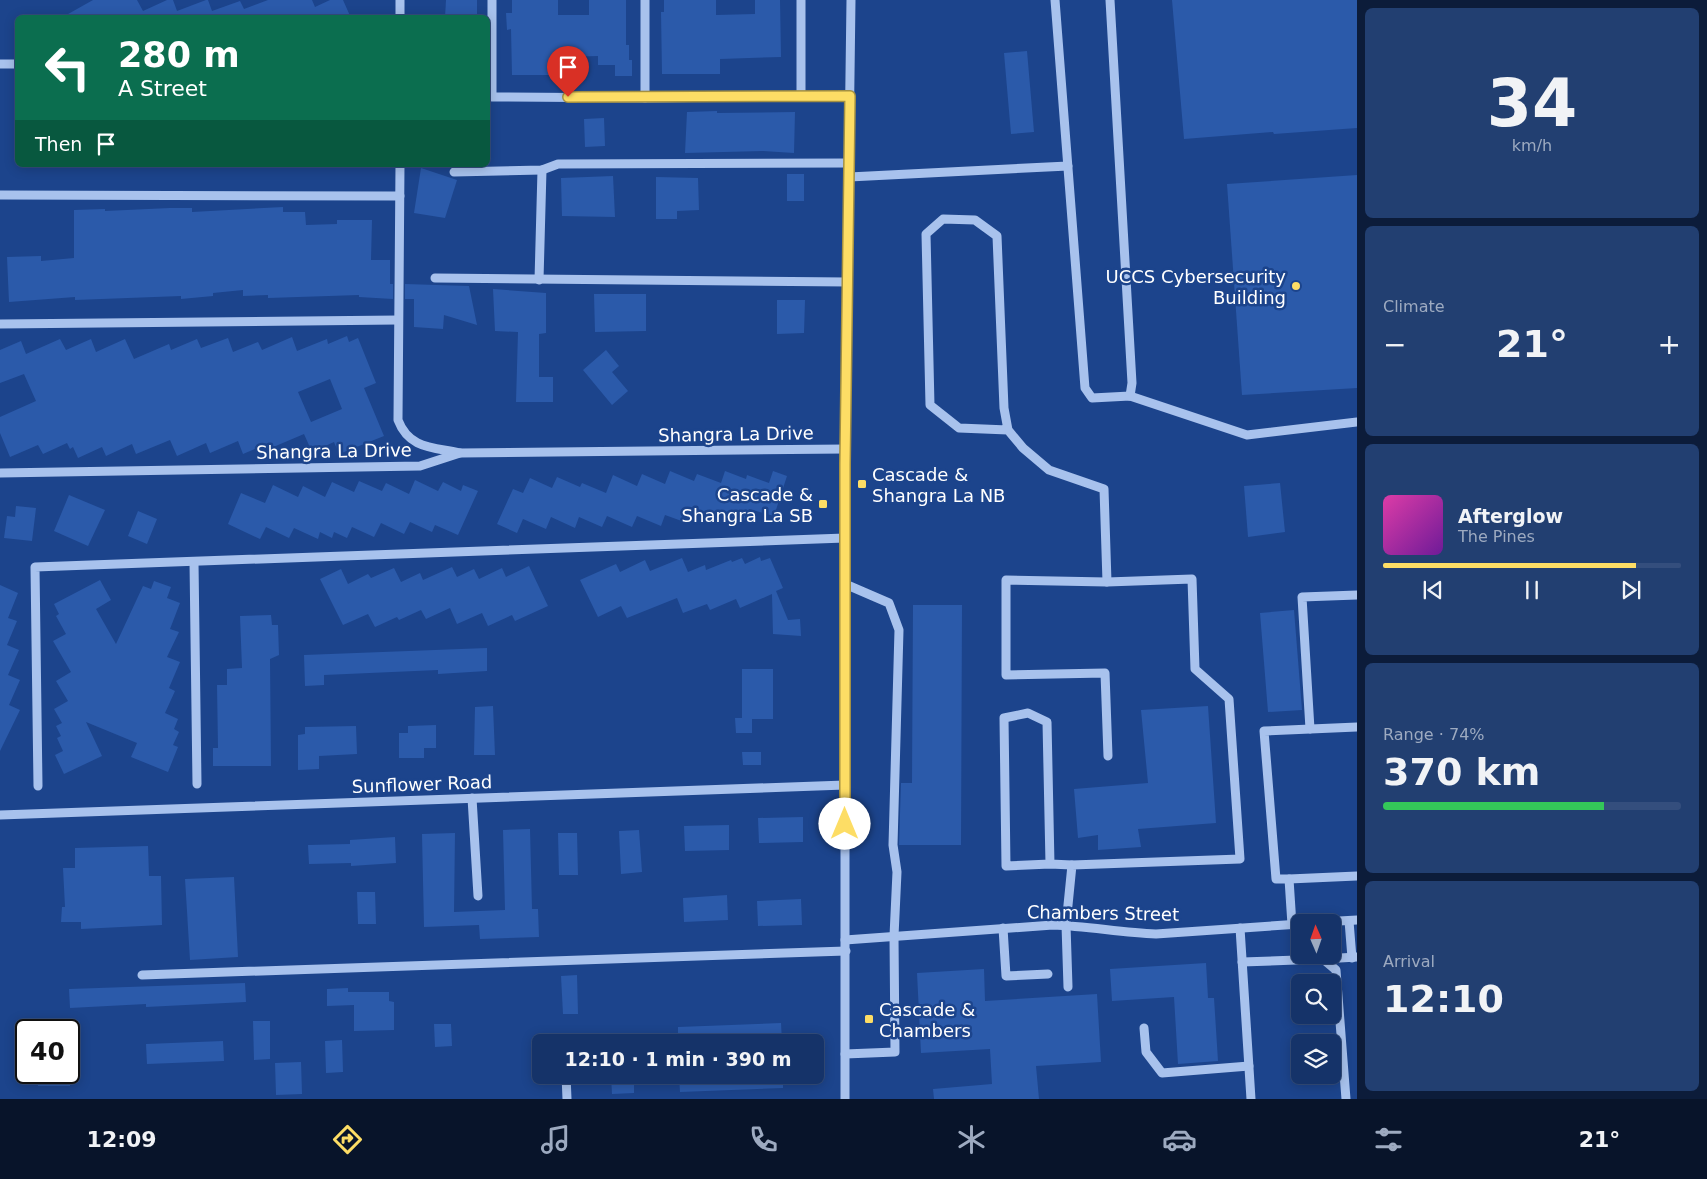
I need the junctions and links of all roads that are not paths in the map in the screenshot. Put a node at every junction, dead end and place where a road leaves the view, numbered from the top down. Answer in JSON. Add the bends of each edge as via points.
{"nodes":[{"id":1,"x":400,"y":0,"type":"edge"},
{"id":2,"x":492,"y":0,"type":"edge"},
{"id":3,"x":645,"y":0,"type":"edge"},
{"id":4,"x":801,"y":0,"type":"edge"},
{"id":5,"x":851,"y":0,"type":"edge"},
{"id":6,"x":1055,"y":0,"type":"edge"},
{"id":7,"x":1110,"y":0,"type":"edge"},
{"id":8,"x":400,"y":15,"type":"edge"},
{"id":9,"x":0,"y":64,"type":"edge"},
{"id":10,"x":15,"y":64,"type":"edge"},
{"id":11,"x":850,"y":96,"type":"junction"},
{"id":12,"x":801,"y":97,"type":"junction"},
{"id":13,"x":645,"y":98,"type":"junction"},
{"id":14,"x":849,"y":163,"type":"junction"},
{"id":15,"x":1068,"y":166,"type":"junction"},
{"id":16,"x":400,"y":167,"type":"edge"},
{"id":17,"x":542,"y":170,"type":"junction"},
{"id":18,"x":454,"y":172,"type":"dead end"},
{"id":19,"x":849,"y":177,"type":"junction"},
{"id":20,"x":0,"y":195,"type":"edge"},
{"id":21,"x":400,"y":196,"type":"junction"},
{"id":22,"x":435,"y":278,"type":"dead end"},
{"id":23,"x":539,"y":280,"type":"junction"},
{"id":24,"x":848,"y":282,"type":"junction"},
{"id":25,"x":398,"y":320,"type":"junction"},
{"id":26,"x":0,"y":324,"type":"edge"},
{"id":27,"x":1130,"y":396,"type":"junction"},
{"id":28,"x":1357,"y":422,"type":"edge"},
{"id":29,"x":1008,"y":430,"type":"junction"},
{"id":30,"x":846,"y":449,"type":"junction"},
{"id":31,"x":460,"y":453,"type":"junction"},
{"id":32,"x":0,"y":473,"type":"edge"},
{"id":33,"x":845,"y":538,"type":"junction"},
{"id":34,"x":194,"y":562,"type":"junction"},
{"id":35,"x":1107,"y":582,"type":"junction"},
{"id":36,"x":846,"y":584,"type":"junction"},
{"id":37,"x":1357,"y":594,"type":"edge"},
{"id":38,"x":1357,"y":727,"type":"edge"},
{"id":39,"x":1310,"y":729,"type":"junction"},
{"id":40,"x":1108,"y":756,"type":"dead end"},
{"id":41,"x":197,"y":784,"type":"dead end"},
{"id":42,"x":845,"y":785,"type":"junction"},
{"id":43,"x":38,"y":786,"type":"dead end"},
{"id":44,"x":472,"y":798,"type":"junction"},
{"id":45,"x":0,"y":815,"type":"edge"},
{"id":46,"x":1050,"y":864,"type":"junction"},
{"id":47,"x":1072,"y":865,"type":"junction"},
{"id":48,"x":1357,"y":876,"type":"edge"},
{"id":49,"x":1289,"y":879,"type":"junction"},
{"id":50,"x":478,"y":896,"type":"dead end"},
{"id":51,"x":1294,"y":914,"type":"edge"},
{"id":52,"x":1353,"y":920,"type":"edge"},
{"id":53,"x":1291,"y":924,"type":"edge"},
{"id":54,"x":1066,"y":925,"type":"junction"},
{"id":55,"x":1003,"y":928,"type":"junction"},
{"id":56,"x":1240,"y":928,"type":"junction"},
{"id":57,"x":894,"y":936,"type":"junction"},
{"id":58,"x":845,"y":940,"type":"junction"},
{"id":59,"x":846,"y":950,"type":"junction"},
{"id":60,"x":1341,"y":958,"type":"edge"},
{"id":61,"x":1354,"y":958,"type":"edge"},
{"id":62,"x":1291,"y":960,"type":"edge"},
{"id":63,"x":1242,"y":962,"type":"junction"},
{"id":64,"x":1329,"y":964,"type":"edge"},
{"id":65,"x":1048,"y":974,"type":"dead end"},
{"id":66,"x":142,"y":975,"type":"dead end"},
{"id":67,"x":1068,"y":987,"type":"dead end"},
{"id":68,"x":1144,"y":1028,"type":"dead end"},
{"id":69,"x":845,"y":1054,"type":"junction"},
{"id":70,"x":1249,"y":1066,"type":"junction"},
{"id":71,"x":566,"y":1084,"type":"edge"},
{"id":72,"x":567,"y":1099,"type":"edge"},
{"id":73,"x":845,"y":1099,"type":"edge"},
{"id":74,"x":1251,"y":1099,"type":"edge"},
{"id":75,"x":1346,"y":1099,"type":"edge"}],
"edges":[{"from":1,"to":8,"type":"street"},
{"from":2,"to":13,"type":"street","via":[[492,97]]},
{"from":3,"to":13,"type":"street"},
{"from":4,"to":12,"type":"street"},
{"from":5,"to":11,"type":"street"},
{"from":6,"to":15,"type":"street"},
{"from":7,"to":27,"type":"street","via":[[1132,383]]},
{"from":9,"to":10,"type":"street"},
{"from":11,"to":12,"type":"street"},
{"from":11,"to":14,"type":"street"},
{"from":12,"to":13,"type":"street"},
{"from":14,"to":17,"type":"street","via":[[558,164]]},
{"from":14,"to":19,"type":"street"},
{"from":15,"to":19,"type":"street"},
{"from":15,"to":27,"type":"street","via":[[1085,388],[1092,398]]},
{"from":16,"to":21,"type":"street"},
{"from":17,"to":18,"type":"street"},
{"from":17,"to":23,"type":"street"},
{"from":19,"to":24,"type":"street"},
{"from":20,"to":21,"type":"street"},
{"from":21,"to":25,"type":"street"},
{"from":22,"to":23,"type":"street"},
{"from":23,"to":24,"type":"street"},
{"from":24,"to":30,"type":"street"},
{"from":25,"to":26,"type":"street"},
{"from":25,"to":31,"type":"street","via":[[398,420],[403,432],[411,440],[429,447]]},
{"from":27,"to":28,"type":"street","via":[[1247,436]]},
{"from":29,"to":29,"type":"street","via":[[1004,408],[997,236],[975,220],[943,219],[926,234],[930,405],[959,428]]},
{"from":29,"to":35,"type":"street","via":[[1049,470],[1104,489]]},
{"from":30,"to":31,"type":"street","name":"Shangra La Drive"},
{"from":30,"to":33,"type":"street"},
{"from":31,"to":32,"type":"street","name":"Shangra La Drive","via":[[420,466]]},
{"from":33,"to":34,"type":"street"},
{"from":33,"to":36,"type":"street"},
{"from":34,"to":41,"type":"street"},
{"from":34,"to":43,"type":"street","via":[[34,567]]},
{"from":35,"to":40,"type":"street","via":[[1006,580],[1006,675],[1105,674]]},
{"from":35,"to":47,"type":"street","via":[[1192,579],[1195,669],[1229,699],[1240,859]]},
{"from":36,"to":42,"type":"street"},
{"from":36,"to":57,"type":"street","via":[[889,603],[899,630],[893,846],[898,872]]},
{"from":37,"to":39,"type":"street","via":[[1302,597]]},
{"from":38,"to":39,"type":"street"},
{"from":39,"to":49,"type":"street","via":[[1264,731],[1276,880]]},
{"from":42,"to":44,"type":"street","name":"Sunflower Road"},
{"from":42,"to":58,"type":"street"},
{"from":44,"to":45,"type":"street","name":"Sunflower Road"},
{"from":44,"to":50,"type":"street"},
{"from":46,"to":46,"type":"street","via":[[1047,722],[1028,713],[1004,718],[1006,866]]},
{"from":46,"to":47,"type":"street"},
{"from":47,"to":54,"type":"street"},
{"from":48,"to":49,"type":"street"},
{"from":49,"to":51,"type":"street"},
{"from":52,"to":61,"type":"street"},
{"from":53,"to":56,"type":"street","name":"Chambers Street"},
{"from":54,"to":55,"type":"street","name":"Chambers Street"},
{"from":54,"to":56,"type":"street","name":"Chambers Street","via":[[1133,933]]},
{"from":54,"to":67,"type":"street"},
{"from":55,"to":57,"type":"street","name":"Chambers Street"},
{"from":55,"to":65,"type":"street","via":[[1006,976]]},
{"from":56,"to":63,"type":"street"},
{"from":57,"to":58,"type":"street","name":"Chambers Street"},
{"from":57,"to":69,"type":"street","via":[[895,1052]]},
{"from":58,"to":59,"type":"street"},
{"from":59,"to":66,"type":"street"},
{"from":59,"to":69,"type":"street"},
{"from":60,"to":61,"type":"street"},
{"from":62,"to":63,"type":"street"},
{"from":63,"to":70,"type":"street"},
{"from":64,"to":75,"type":"street","via":[[1336,970]]},
{"from":68,"to":70,"type":"street","via":[[1146,1052],[1162,1073]]},
{"from":69,"to":73,"type":"street"},
{"from":70,"to":74,"type":"street"},
{"from":71,"to":72,"type":"street"}]}
